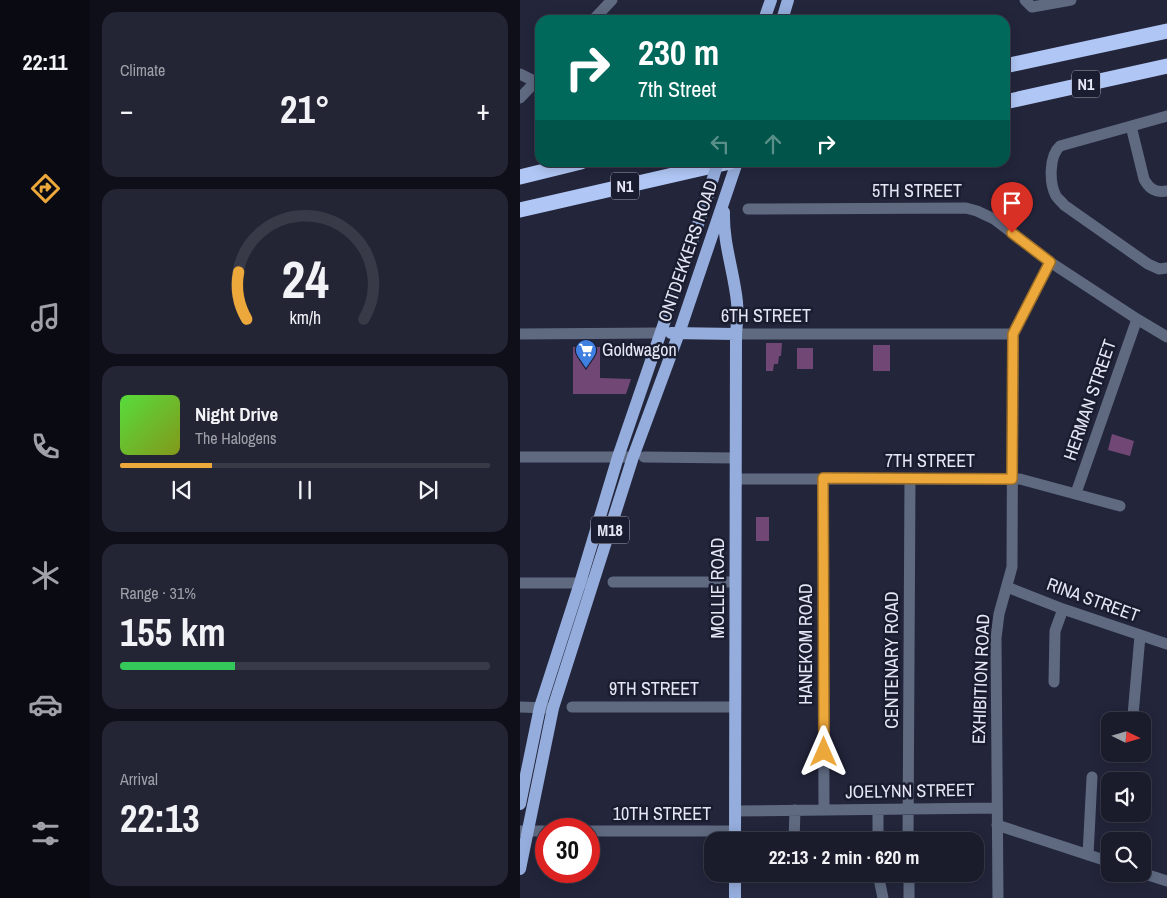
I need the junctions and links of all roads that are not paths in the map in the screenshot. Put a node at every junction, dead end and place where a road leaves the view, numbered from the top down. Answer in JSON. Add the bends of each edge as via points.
{"nodes":[{"id":1,"x":612,"y":0,"type":"edge"},
{"id":2,"x":771,"y":0,"type":"edge"},
{"id":3,"x":788,"y":0,"type":"edge"},
{"id":4,"x":1025,"y":0,"type":"edge"},
{"id":5,"x":1071,"y":0,"type":"edge"},
{"id":6,"x":598,"y":15,"type":"edge"},
{"id":7,"x":766,"y":15,"type":"edge"},
{"id":8,"x":784,"y":15,"type":"edge"},
{"id":9,"x":1167,"y":31,"type":"edge"},
{"id":10,"x":1010,"y":65,"type":"edge"},
{"id":11,"x":1167,"y":66,"type":"edge"},
{"id":12,"x":520,"y":74,"type":"edge"},
{"id":13,"x":535,"y":80,"type":"edge"},
{"id":14,"x":535,"y":84,"type":"edge"},
{"id":15,"x":520,"y":98,"type":"edge"},
{"id":16,"x":1010,"y":101,"type":"edge"},
{"id":17,"x":1167,"y":116,"type":"edge"},
{"id":18,"x":1131,"y":126,"type":"junction"},
{"id":19,"x":560,"y":167,"type":"edge"},
{"id":20,"x":708,"y":167,"type":"edge"},
{"id":21,"x":716,"y":167,"type":"edge"},
{"id":22,"x":735,"y":167,"type":"edge"},
{"id":23,"x":520,"y":176,"type":"edge"},
{"id":24,"x":1167,"y":191,"type":"edge"},
{"id":25,"x":725,"y":200,"type":"junction"},
{"id":26,"x":748,"y":209,"type":"dead end"},
{"id":27,"x":520,"y":210,"type":"edge"},
{"id":28,"x":1050,"y":262,"type":"junction"},
{"id":29,"x":1167,"y":268,"type":"edge"},
{"id":30,"x":1137,"y":319,"type":"junction"},
{"id":31,"x":662,"y":333,"type":"junction"},
{"id":32,"x":679,"y":333,"type":"junction"},
{"id":33,"x":520,"y":334,"type":"edge"},
{"id":34,"x":736,"y":334,"type":"junction"},
{"id":35,"x":1013,"y":334,"type":"junction"},
{"id":36,"x":1167,"y":337,"type":"edge"},
{"id":37,"x":520,"y":457,"type":"edge"},
{"id":38,"x":618,"y":457,"type":"junction"},
{"id":39,"x":638,"y":457,"type":"junction"},
{"id":40,"x":735,"y":458,"type":"junction"},
{"id":41,"x":823,"y":478,"type":"junction"},
{"id":42,"x":736,"y":479,"type":"junction"},
{"id":43,"x":910,"y":479,"type":"junction"},
{"id":44,"x":1012,"y":479,"type":"junction"},
{"id":45,"x":1076,"y":493,"type":"junction"},
{"id":46,"x":1120,"y":506,"type":"dead end"},
{"id":47,"x":614,"y":582,"type":"dead end"},
{"id":48,"x":735,"y":582,"type":"junction"},
{"id":49,"x":520,"y":583,"type":"edge"},
{"id":50,"x":580,"y":583,"type":"junction"},
{"id":51,"x":594,"y":583,"type":"junction"},
{"id":52,"x":1007,"y":587,"type":"junction"},
{"id":53,"x":1063,"y":609,"type":"junction"},
{"id":54,"x":1140,"y":636,"type":"junction"},
{"id":55,"x":1167,"y":644,"type":"edge"},
{"id":56,"x":1054,"y":682,"type":"dead end"},
{"id":57,"x":572,"y":706,"type":"dead end"},
{"id":58,"x":520,"y":707,"type":"edge"},
{"id":59,"x":540,"y":707,"type":"junction"},
{"id":60,"x":735,"y":707,"type":"junction"},
{"id":61,"x":553,"y":708,"type":"junction"},
{"id":62,"x":1134,"y":712,"type":"edge"},
{"id":63,"x":1092,"y":777,"type":"dead end"},
{"id":64,"x":520,"y":804,"type":"edge"},
{"id":65,"x":996,"y":808,"type":"junction"},
{"id":66,"x":908,"y":809,"type":"junction"},
{"id":67,"x":795,"y":810,"type":"junction"},
{"id":68,"x":824,"y":810,"type":"junction"},
{"id":69,"x":878,"y":810,"type":"junction"},
{"id":70,"x":735,"y":811,"type":"junction"},
{"id":71,"x":997,"y":825,"type":"junction"},
{"id":72,"x":524,"y":831,"type":"edge"},
{"id":73,"x":600,"y":831,"type":"edge"},
{"id":74,"x":735,"y":832,"type":"edge"},
{"id":75,"x":794,"y":832,"type":"edge"},
{"id":76,"x":878,"y":832,"type":"edge"},
{"id":77,"x":908,"y":832,"type":"edge"},
{"id":78,"x":704,"y":835,"type":"edge"},
{"id":79,"x":1088,"y":855,"type":"junction"},
{"id":80,"x":1101,"y":859,"type":"edge"},
{"id":81,"x":520,"y":869,"type":"edge"},
{"id":82,"x":1151,"y":875,"type":"edge"},
{"id":83,"x":1167,"y":880,"type":"edge"},
{"id":84,"x":735,"y":882,"type":"edge"},
{"id":85,"x":880,"y":882,"type":"edge"},
{"id":86,"x":908,"y":882,"type":"edge"},
{"id":87,"x":735,"y":898,"type":"edge"},
{"id":88,"x":883,"y":898,"type":"edge"},
{"id":89,"x":909,"y":898,"type":"edge"},
{"id":90,"x":998,"y":898,"type":"edge"}],
"edges":[{"from":1,"to":6,"type":"street"},
{"from":2,"to":7,"type":"main road"},
{"from":3,"to":8,"type":"main road"},
{"from":4,"to":5,"type":"street","via":[[1032,6]]},
{"from":9,"to":10,"type":"highway","number":"N1"},
{"from":11,"to":16,"type":"highway","number":"N1"},
{"from":12,"to":13,"type":"street"},
{"from":14,"to":15,"type":"street"},
{"from":17,"to":18,"type":"street"},
{"from":18,"to":24,"type":"street","via":[[1144,180],[1153,190]]},
{"from":18,"to":29,"type":"street","via":[[1060,146],[1052,162],[1054,189],[1064,205],[1148,264],[1158,269]]},
{"from":19,"to":23,"type":"highway"},
{"from":20,"to":27,"type":"highway","number":"N1"},
{"from":21,"to":31,"type":"main road","name":"ONTDEKKERS ROAD","number":"M18","bridge":true},
{"from":22,"to":25,"type":"main road","name":"ONTDEKKERS ROAD","number":"M18"},
{"from":25,"to":32,"type":"main road","name":"ONTDEKKERS ROAD","number":"M18"},
{"from":25,"to":34,"type":"main road","name":"MOLLIE ROAD","via":[[725,234],[737,304]]},
{"from":26,"to":28,"type":"street","name":"5TH STREET","via":[[972,210],[994,219]]},
{"from":28,"to":30,"type":"street","name":"5TH STREET"},
{"from":28,"to":35,"type":"street","name":"EXHIBITION ROAD"},
{"from":30,"to":36,"type":"street","name":"5TH STREET"},
{"from":30,"to":45,"type":"street","name":"HERMAN STREET"},
{"from":31,"to":32,"type":"main road","name":"6TH STREET"},
{"from":31,"to":33,"type":"street","name":"6TH STREET"},
{"from":31,"to":38,"type":"main road","name":"ONTDEKKERS ROAD","number":"M18"},
{"from":32,"to":34,"type":"main road","name":"6TH STREET"},
{"from":32,"to":39,"type":"main road","name":"ONTDEKKERS ROAD","number":"M18"},
{"from":34,"to":35,"type":"street","name":"6TH STREET"},
{"from":34,"to":40,"type":"main road","name":"MOLLIE ROAD"},
{"from":35,"to":44,"type":"street","name":"EXHIBITION ROAD"},
{"from":37,"to":38,"type":"street"},
{"from":38,"to":39,"type":"street"},
{"from":38,"to":50,"type":"main road","name":"ONTDEKKERS ROAD","number":"M18"},
{"from":39,"to":40,"type":"street"},
{"from":39,"to":51,"type":"main road","name":"ONTDEKKERS ROAD","number":"M18"},
{"from":40,"to":42,"type":"main road","name":"MOLLIE ROAD"},
{"from":41,"to":42,"type":"street","name":"7TH STREET"},
{"from":41,"to":43,"type":"street","name":"7TH STREET"},
{"from":41,"to":68,"type":"street","name":"HANEKOM ROAD"},
{"from":42,"to":48,"type":"main road","name":"MOLLIE ROAD"},
{"from":43,"to":44,"type":"street","name":"7TH STREET"},
{"from":43,"to":66,"type":"street","name":"CENTENARY ROAD"},
{"from":44,"to":45,"type":"street","name":"7TH STREET"},
{"from":44,"to":52,"type":"street","name":"EXHIBITION ROAD","via":[[1012,567]]},
{"from":45,"to":46,"type":"street","name":"7TH STREET"},
{"from":47,"to":48,"type":"street"},
{"from":48,"to":60,"type":"main road","name":"MOLLIE ROAD"},
{"from":49,"to":50,"type":"street"},
{"from":50,"to":51,"type":"street"},
{"from":50,"to":59,"type":"main road","name":"ONTDEKKERS ROAD","number":"M18"},
{"from":51,"to":61,"type":"main road","name":"ONTDEKKERS ROAD","number":"M18"},
{"from":52,"to":53,"type":"street","name":"RINA STREET"},
{"from":52,"to":65,"type":"street","name":"EXHIBITION ROAD","via":[[997,632]]},
{"from":53,"to":54,"type":"street","name":"RINA STREET"},
{"from":53,"to":56,"type":"street","via":[[1054,630]]},
{"from":54,"to":55,"type":"street","name":"RINA STREET"},
{"from":54,"to":62,"type":"street"},
{"from":57,"to":60,"type":"street","name":"9TH STREET"},
{"from":58,"to":59,"type":"street"},
{"from":59,"to":61,"type":"street"},
{"from":59,"to":64,"type":"main road","name":"ONTDEKKERS ROAD","number":"M18"},
{"from":60,"to":70,"type":"main road","name":"MOLLIE ROAD"},
{"from":61,"to":72,"type":"main road","name":"ONTDEKKERS ROAD","number":"M18"},
{"from":63,"to":79,"type":"street"},
{"from":65,"to":66,"type":"street","name":"JOELYNN STREET"},
{"from":65,"to":71,"type":"street","name":"EXHIBITION ROAD"},
{"from":66,"to":69,"type":"street","name":"JOELYNN STREET"},
{"from":66,"to":77,"type":"street","name":"CENTENARY ROAD"},
{"from":67,"to":68,"type":"street","name":"JOELYNN STREET"},
{"from":67,"to":70,"type":"street","name":"JOELYNN STREET"},
{"from":67,"to":75,"type":"street"},
{"from":68,"to":69,"type":"street","name":"JOELYNN STREET"},
{"from":69,"to":76,"type":"street"},
{"from":70,"to":74,"type":"main road","name":"MOLLIE ROAD"},
{"from":71,"to":79,"type":"street"},
{"from":71,"to":90,"type":"street","name":"EXHIBITION ROAD"},
{"from":72,"to":81,"type":"main road","name":"ONTDEKKERS ROAD","number":"M18"},
{"from":73,"to":78,"type":"street","name":"10TH STREET"},
{"from":79,"to":80,"type":"street"},
{"from":82,"to":83,"type":"street"},
{"from":84,"to":87,"type":"main road"},
{"from":85,"to":88,"type":"street"},
{"from":86,"to":89,"type":"street"}]}
